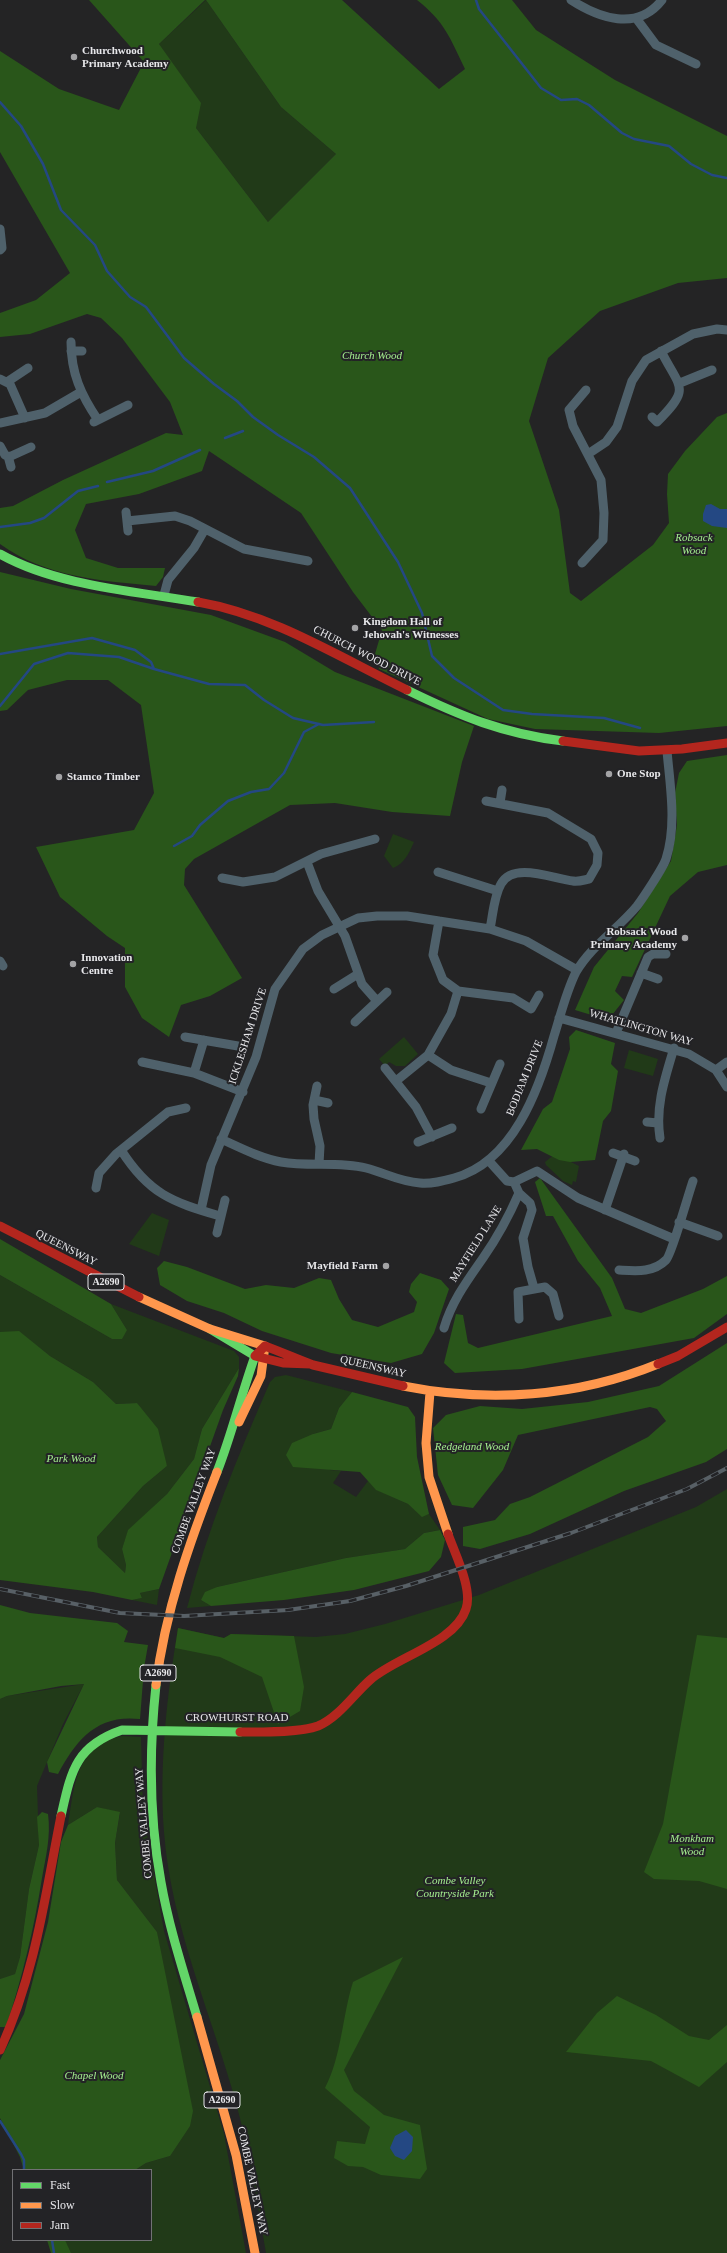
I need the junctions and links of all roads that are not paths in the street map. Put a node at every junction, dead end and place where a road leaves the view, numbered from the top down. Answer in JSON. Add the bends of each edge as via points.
{"nodes":[{"id":1,"x":571,"y":0,"type":"edge"},
{"id":2,"x":662,"y":0,"type":"edge"},
{"id":3,"x":636,"y":18,"type":"junction"},
{"id":4,"x":696,"y":64,"type":"dead end"},
{"id":5,"x":0,"y":229,"type":"edge"},
{"id":6,"x":4,"y":250,"type":"edge"},
{"id":7,"x":727,"y":330,"type":"edge"},
{"id":8,"x":82,"y":351,"type":"dead end"},
{"id":9,"x":661,"y":351,"type":"junction"},
{"id":10,"x":28,"y":368,"type":"dead end"},
{"id":11,"x":712,"y":370,"type":"dead end"},
{"id":12,"x":4,"y":380,"type":"edge"},
{"id":13,"x":680,"y":383,"type":"junction"},
{"id":14,"x":586,"y":390,"type":"dead end"},
{"id":15,"x":81,"y":392,"type":"junction"},
{"id":16,"x":128,"y":405,"type":"dead end"},
{"id":17,"x":652,"y":417,"type":"dead end"},
{"id":18,"x":25,"y":418,"type":"junction"},
{"id":19,"x":0,"y":424,"type":"edge"},
{"id":20,"x":0,"y":446,"type":"edge"},
{"id":21,"x":31,"y":447,"type":"dead end"},
{"id":22,"x":588,"y":454,"type":"junction"},
{"id":23,"x":8,"y":456,"type":"junction"},
{"id":24,"x":11,"y":467,"type":"dead end"},
{"id":25,"x":205,"y":529,"type":"junction"},
{"id":26,"x":128,"y":531,"type":"dead end"},
{"id":27,"x":0,"y":554,"type":"edge"},
{"id":28,"x":304,"y":557,"type":"dead end"},
{"id":29,"x":582,"y":564,"type":"dead end"},
{"id":30,"x":164,"y":595,"type":"junction"},
{"id":31,"x":727,"y":743,"type":"edge"},
{"id":32,"x":667,"y":751,"type":"junction"},
{"id":33,"x":502,"y":790,"type":"dead end"},
{"id":34,"x":486,"y":801,"type":"dead end"},
{"id":35,"x":500,"y":803,"type":"junction"},
{"id":36,"x":375,"y":839,"type":"dead end"},
{"id":37,"x":307,"y":862,"type":"junction"},
{"id":38,"x":438,"y":872,"type":"dead end"},
{"id":39,"x":222,"y":878,"type":"dead end"},
{"id":40,"x":498,"y":891,"type":"junction"},
{"id":41,"x":439,"y":921,"type":"junction"},
{"id":42,"x":339,"y":927,"type":"junction"},
{"id":43,"x":490,"y":928,"type":"junction"},
{"id":44,"x":666,"y":954,"type":"dead end"},
{"id":45,"x":577,"y":970,"type":"junction"},
{"id":46,"x":641,"y":973,"type":"junction"},
{"id":47,"x":358,"y":974,"type":"junction"},
{"id":48,"x":658,"y":980,"type":"dead end"},
{"id":49,"x":334,"y":989,"type":"dead end"},
{"id":50,"x":458,"y":991,"type":"junction"},
{"id":51,"x":387,"y":992,"type":"dead end"},
{"id":52,"x":539,"y":995,"type":"dead end"},
{"id":53,"x":377,"y":1001,"type":"junction"},
{"id":54,"x":559,"y":1018,"type":"junction"},
{"id":55,"x":355,"y":1022,"type":"dead end"},
{"id":56,"x":616,"y":1033,"type":"junction"},
{"id":57,"x":185,"y":1037,"type":"dead end"},
{"id":58,"x":204,"y":1040,"type":"junction"},
{"id":59,"x":233,"y":1043,"type":"dead end"},
{"id":60,"x":674,"y":1048,"type":"junction"},
{"id":61,"x":428,"y":1055,"type":"junction"},
{"id":62,"x":142,"y":1062,"type":"dead end"},
{"id":63,"x":727,"y":1062,"type":"edge"},
{"id":64,"x":500,"y":1064,"type":"dead end"},
{"id":65,"x":385,"y":1068,"type":"dead end"},
{"id":66,"x":716,"y":1070,"type":"junction"},
{"id":67,"x":194,"y":1073,"type":"junction"},
{"id":68,"x":396,"y":1081,"type":"junction"},
{"id":69,"x":491,"y":1083,"type":"junction"},
{"id":70,"x":317,"y":1086,"type":"dead end"},
{"id":71,"x":727,"y":1087,"type":"edge"},
{"id":72,"x":243,"y":1092,"type":"junction"},
{"id":73,"x":314,"y":1100,"type":"junction"},
{"id":74,"x":328,"y":1103,"type":"dead end"},
{"id":75,"x":186,"y":1108,"type":"dead end"},
{"id":76,"x":481,"y":1108,"type":"dead end"},
{"id":77,"x":647,"y":1122,"type":"dead end"},
{"id":78,"x":658,"y":1123,"type":"junction"},
{"id":79,"x":452,"y":1128,"type":"dead end"},
{"id":80,"x":432,"y":1137,"type":"junction"},
{"id":81,"x":660,"y":1138,"type":"dead end"},
{"id":82,"x":221,"y":1140,"type":"junction"},
{"id":83,"x":418,"y":1142,"type":"dead end"},
{"id":84,"x":121,"y":1150,"type":"junction"},
{"id":85,"x":613,"y":1153,"type":"dead end"},
{"id":86,"x":623,"y":1155,"type":"junction"},
{"id":87,"x":490,"y":1161,"type":"junction"},
{"id":88,"x":635,"y":1161,"type":"dead end"},
{"id":89,"x":319,"y":1164,"type":"junction"},
{"id":90,"x":693,"y":1181,"type":"dead end"},
{"id":91,"x":514,"y":1182,"type":"junction"},
{"id":92,"x":96,"y":1188,"type":"dead end"},
{"id":93,"x":518,"y":1194,"type":"junction"},
{"id":94,"x":225,"y":1200,"type":"dead end"},
{"id":95,"x":201,"y":1210,"type":"junction"},
{"id":96,"x":605,"y":1210,"type":"junction"},
{"id":97,"x":220,"y":1216,"type":"junction"},
{"id":98,"x":679,"y":1222,"type":"junction"},
{"id":99,"x":0,"y":1226,"type":"edge"},
{"id":100,"x":217,"y":1233,"type":"dead end"},
{"id":101,"x":718,"y":1236,"type":"dead end"},
{"id":102,"x":674,"y":1239,"type":"junction"},
{"id":103,"x":619,"y":1270,"type":"dead end"},
{"id":104,"x":534,"y":1288,"type":"junction"},
{"id":105,"x":558,"y":1316,"type":"dead end"},
{"id":106,"x":519,"y":1320,"type":"dead end"},
{"id":107,"x":727,"y":1327,"type":"edge"},
{"id":108,"x":444,"y":1328,"type":"dead end"},
{"id":109,"x":210,"y":1329,"type":"junction"},
{"id":110,"x":265,"y":1346,"type":"junction"},
{"id":111,"x":255,"y":1356,"type":"junction"},
{"id":112,"x":266,"y":1360,"type":"junction"},
{"id":113,"x":311,"y":1364,"type":"junction"},
{"id":114,"x":430,"y":1392,"type":"junction"},
{"id":115,"x":230,"y":1439,"type":"junction"},
{"id":116,"x":0,"y":2050,"type":"edge"},
{"id":117,"x":255,"y":2253,"type":"edge"}],
"edges":[{"from":1,"to":3,"type":"street","via":[[603,17],[620,20]]},
{"from":2,"to":3,"type":"street","via":[[652,10]]},
{"from":3,"to":4,"type":"street","via":[[656,45]]},
{"from":5,"to":6,"type":"street"},
{"from":7,"to":9,"type":"street","via":[[717,329],[693,334]]},
{"from":8,"to":15,"type":"street","via":[[71,347],[72,365]]},
{"from":9,"to":13,"type":"street"},
{"from":9,"to":22,"type":"street","via":[[646,360],[632,382],[617,427],[606,442]]},
{"from":10,"to":12,"type":"street"},
{"from":11,"to":13,"type":"street"},
{"from":12,"to":18,"type":"street"},
{"from":13,"to":17,"type":"street","via":[[674,403],[657,422]]},
{"from":14,"to":22,"type":"street","via":[[576,394],[569,410],[573,426]]},
{"from":15,"to":16,"type":"street","via":[[96,421]]},
{"from":15,"to":18,"type":"street","via":[[45,413]]},
{"from":18,"to":19,"type":"street"},
{"from":20,"to":23,"type":"street"},
{"from":21,"to":23,"type":"street"},
{"from":22,"to":29,"type":"street","via":[[601,480],[608,513],[603,540]]},
{"from":23,"to":24,"type":"street"},
{"from":25,"to":26,"type":"street","via":[[190,520],[175,516],[126,517]]},
{"from":25,"to":28,"type":"street","via":[[244,549]]},
{"from":25,"to":30,"type":"street","via":[[194,548],[168,580]]},
{"from":27,"to":30,"type":"main road","name":"CHURCH WOOD DRIVE","via":[[20,564],[73,581]]},
{"from":30,"to":32,"type":"main road","name":"CHURCH WOOD DRIVE","via":[[210,604],[289,631],[419,696],[488,726],[529,737],[638,751]]},
{"from":31,"to":32,"type":"main road","name":"CHURCH WOOD DRIVE"},
{"from":32,"to":45,"type":"street","name":"BODIAM DRIVE","via":[[671,828],[666,860],[637,906],[609,932]]},
{"from":33,"to":35,"type":"street"},
{"from":34,"to":35,"type":"street"},
{"from":35,"to":40,"type":"street","via":[[548,813],[591,839],[598,853],[598,865],[589,878],[576,882],[523,872],[509,875]]},
{"from":36,"to":37,"type":"street","via":[[321,854]]},
{"from":37,"to":39,"type":"street","via":[[275,877],[243,882]]},
{"from":37,"to":42,"type":"street","via":[[318,891]]},
{"from":38,"to":40,"type":"street"},
{"from":40,"to":43,"type":"street"},
{"from":41,"to":42,"type":"street","name":"ICKLESHAM DRIVE","via":[[407,916],[378,916],[358,918]]},
{"from":41,"to":43,"type":"street","name":"ICKLESHAM DRIVE"},
{"from":41,"to":50,"type":"street","via":[[433,955],[443,980]]},
{"from":42,"to":47,"type":"street","via":[[354,957]]},
{"from":42,"to":72,"type":"street","name":"ICKLESHAM DRIVE","via":[[322,935],[303,949],[283,975],[271,1001],[256,1057]]},
{"from":43,"to":45,"type":"street","name":"ICKLESHAM DRIVE","via":[[526,941]]},
{"from":44,"to":46,"type":"street","via":[[653,954],[648,958]]},
{"from":45,"to":54,"type":"street","name":"BODIAM DRIVE"},
{"from":46,"to":48,"type":"street"},
{"from":46,"to":56,"type":"street"},
{"from":47,"to":49,"type":"street"},
{"from":47,"to":53,"type":"street","via":[[362,984]]},
{"from":50,"to":52,"type":"street","via":[[514,998],[534,1011]]},
{"from":50,"to":61,"type":"street","via":[[451,1014]]},
{"from":51,"to":53,"type":"street"},
{"from":53,"to":55,"type":"street"},
{"from":54,"to":56,"type":"street","name":"WHATLINGTON WAY"},
{"from":54,"to":87,"type":"street","name":"BODIAM DRIVE","via":[[546,1063],[516,1130]]},
{"from":56,"to":60,"type":"street","name":"WHATLINGTON WAY"},
{"from":57,"to":58,"type":"street"},
{"from":58,"to":59,"type":"street"},
{"from":58,"to":67,"type":"street"},
{"from":60,"to":66,"type":"street","name":"WHATLINGTON WAY","via":[[704,1061]]},
{"from":60,"to":78,"type":"street","via":[[663,1086]]},
{"from":61,"to":68,"type":"street"},
{"from":61,"to":69,"type":"street","via":[[452,1070]]},
{"from":62,"to":67,"type":"street"},
{"from":63,"to":66,"type":"street"},
{"from":64,"to":69,"type":"street"},
{"from":65,"to":68,"type":"street"},
{"from":66,"to":71,"type":"street","name":"WHATLINGTON WAY"},
{"from":67,"to":72,"type":"street"},
{"from":68,"to":80,"type":"street","via":[[416,1107]]},
{"from":69,"to":76,"type":"street"},
{"from":70,"to":73,"type":"street"},
{"from":72,"to":82,"type":"street","name":"ICKLESHAM DRIVE"},
{"from":73,"to":74,"type":"street"},
{"from":73,"to":89,"type":"street","via":[[314,1119],[320,1146]]},
{"from":75,"to":84,"type":"street","via":[[168,1112]]},
{"from":77,"to":78,"type":"street"},
{"from":78,"to":81,"type":"street"},
{"from":79,"to":80,"type":"street"},
{"from":80,"to":83,"type":"street"},
{"from":82,"to":89,"type":"street","name":"BODIAM DRIVE","via":[[281,1162]]},
{"from":82,"to":95,"type":"street","name":"ICKLESHAM DRIVE","via":[[211,1165]]},
{"from":84,"to":92,"type":"street","via":[[99,1173]]},
{"from":84,"to":95,"type":"street","via":[[145,1182],[168,1199]]},
{"from":85,"to":86,"type":"street"},
{"from":86,"to":88,"type":"street"},
{"from":86,"to":96,"type":"street"},
{"from":87,"to":89,"type":"street","name":"BODIAM DRIVE","via":[[470,1174],[421,1183],[405,1181],[366,1168]]},
{"from":87,"to":91,"type":"street","via":[[507,1181]]},
{"from":90,"to":98,"type":"street"},
{"from":91,"to":93,"type":"street"},
{"from":91,"to":96,"type":"street","via":[[537,1171],[562,1189]]},
{"from":93,"to":104,"type":"street","via":[[530,1203],[532,1210],[522,1238]]},
{"from":93,"to":108,"type":"street","name":"MAYFIELD LANE","via":[[501,1231],[466,1280],[449,1310]]},
{"from":94,"to":97,"type":"street"},
{"from":95,"to":97,"type":"street"},
{"from":96,"to":102,"type":"street"},
{"from":97,"to":100,"type":"street"},
{"from":98,"to":101,"type":"street"},
{"from":98,"to":102,"type":"street"},
{"from":99,"to":109,"type":"main road","name":"QUEENSWAY","number":"A2690","via":[[103,1280]]},
{"from":102,"to":103,"type":"street","via":[[667,1260],[655,1268],[640,1272]]},
{"from":104,"to":105,"type":"street","via":[[545,1287],[553,1294]]},
{"from":104,"to":106,"type":"street","via":[[518,1292]]},
{"from":107,"to":114,"type":"main road","via":[[675,1357],[607,1383],[541,1395],[506,1397]]},
{"from":109,"to":110,"type":"main road","name":"QUEENSWAY","number":"A2690"},
{"from":109,"to":111,"type":"main road","name":"QUEENSWAY","number":"A2690"},
{"from":110,"to":111,"type":"main road","name":"COMBE VALLEY WAY"},
{"from":110,"to":112,"type":"main road","name":"COMBE VALLEY WAY","number":"A2690"},
{"from":110,"to":113,"type":"main road","name":"QUEENSWAY"},
{"from":111,"to":112,"type":"main road","name":"QUEENSWAY"},
{"from":111,"to":115,"type":"main road","name":"COMBE VALLEY WAY","number":"A2690","via":[[241,1395]]},
{"from":112,"to":113,"type":"main road","name":"QUEENSWAY"},
{"from":112,"to":115,"type":"main road","name":"COMBE VALLEY WAY","number":"A2690","via":[[253,1399]]},
{"from":113,"to":114,"type":"main road","name":"QUEENSWAY"},
{"from":114,"to":116,"type":"main road","name":"CROWHURST ROAD","via":[[426,1442],[429,1477],[469,1595],[466,1610],[458,1625],[434,1642],[389,1666],[318,1726],[278,1732],[122,1730],[104,1736],[87,1748],[72,1768],[25,1992]]},
{"from":115,"to":117,"type":"main road","name":"COMBE VALLEY WAY","number":"A2690","via":[[191,1539],[172,1603],[159,1663],[150,1763],[163,1889],[177,1949],[236,2156]]}]}
